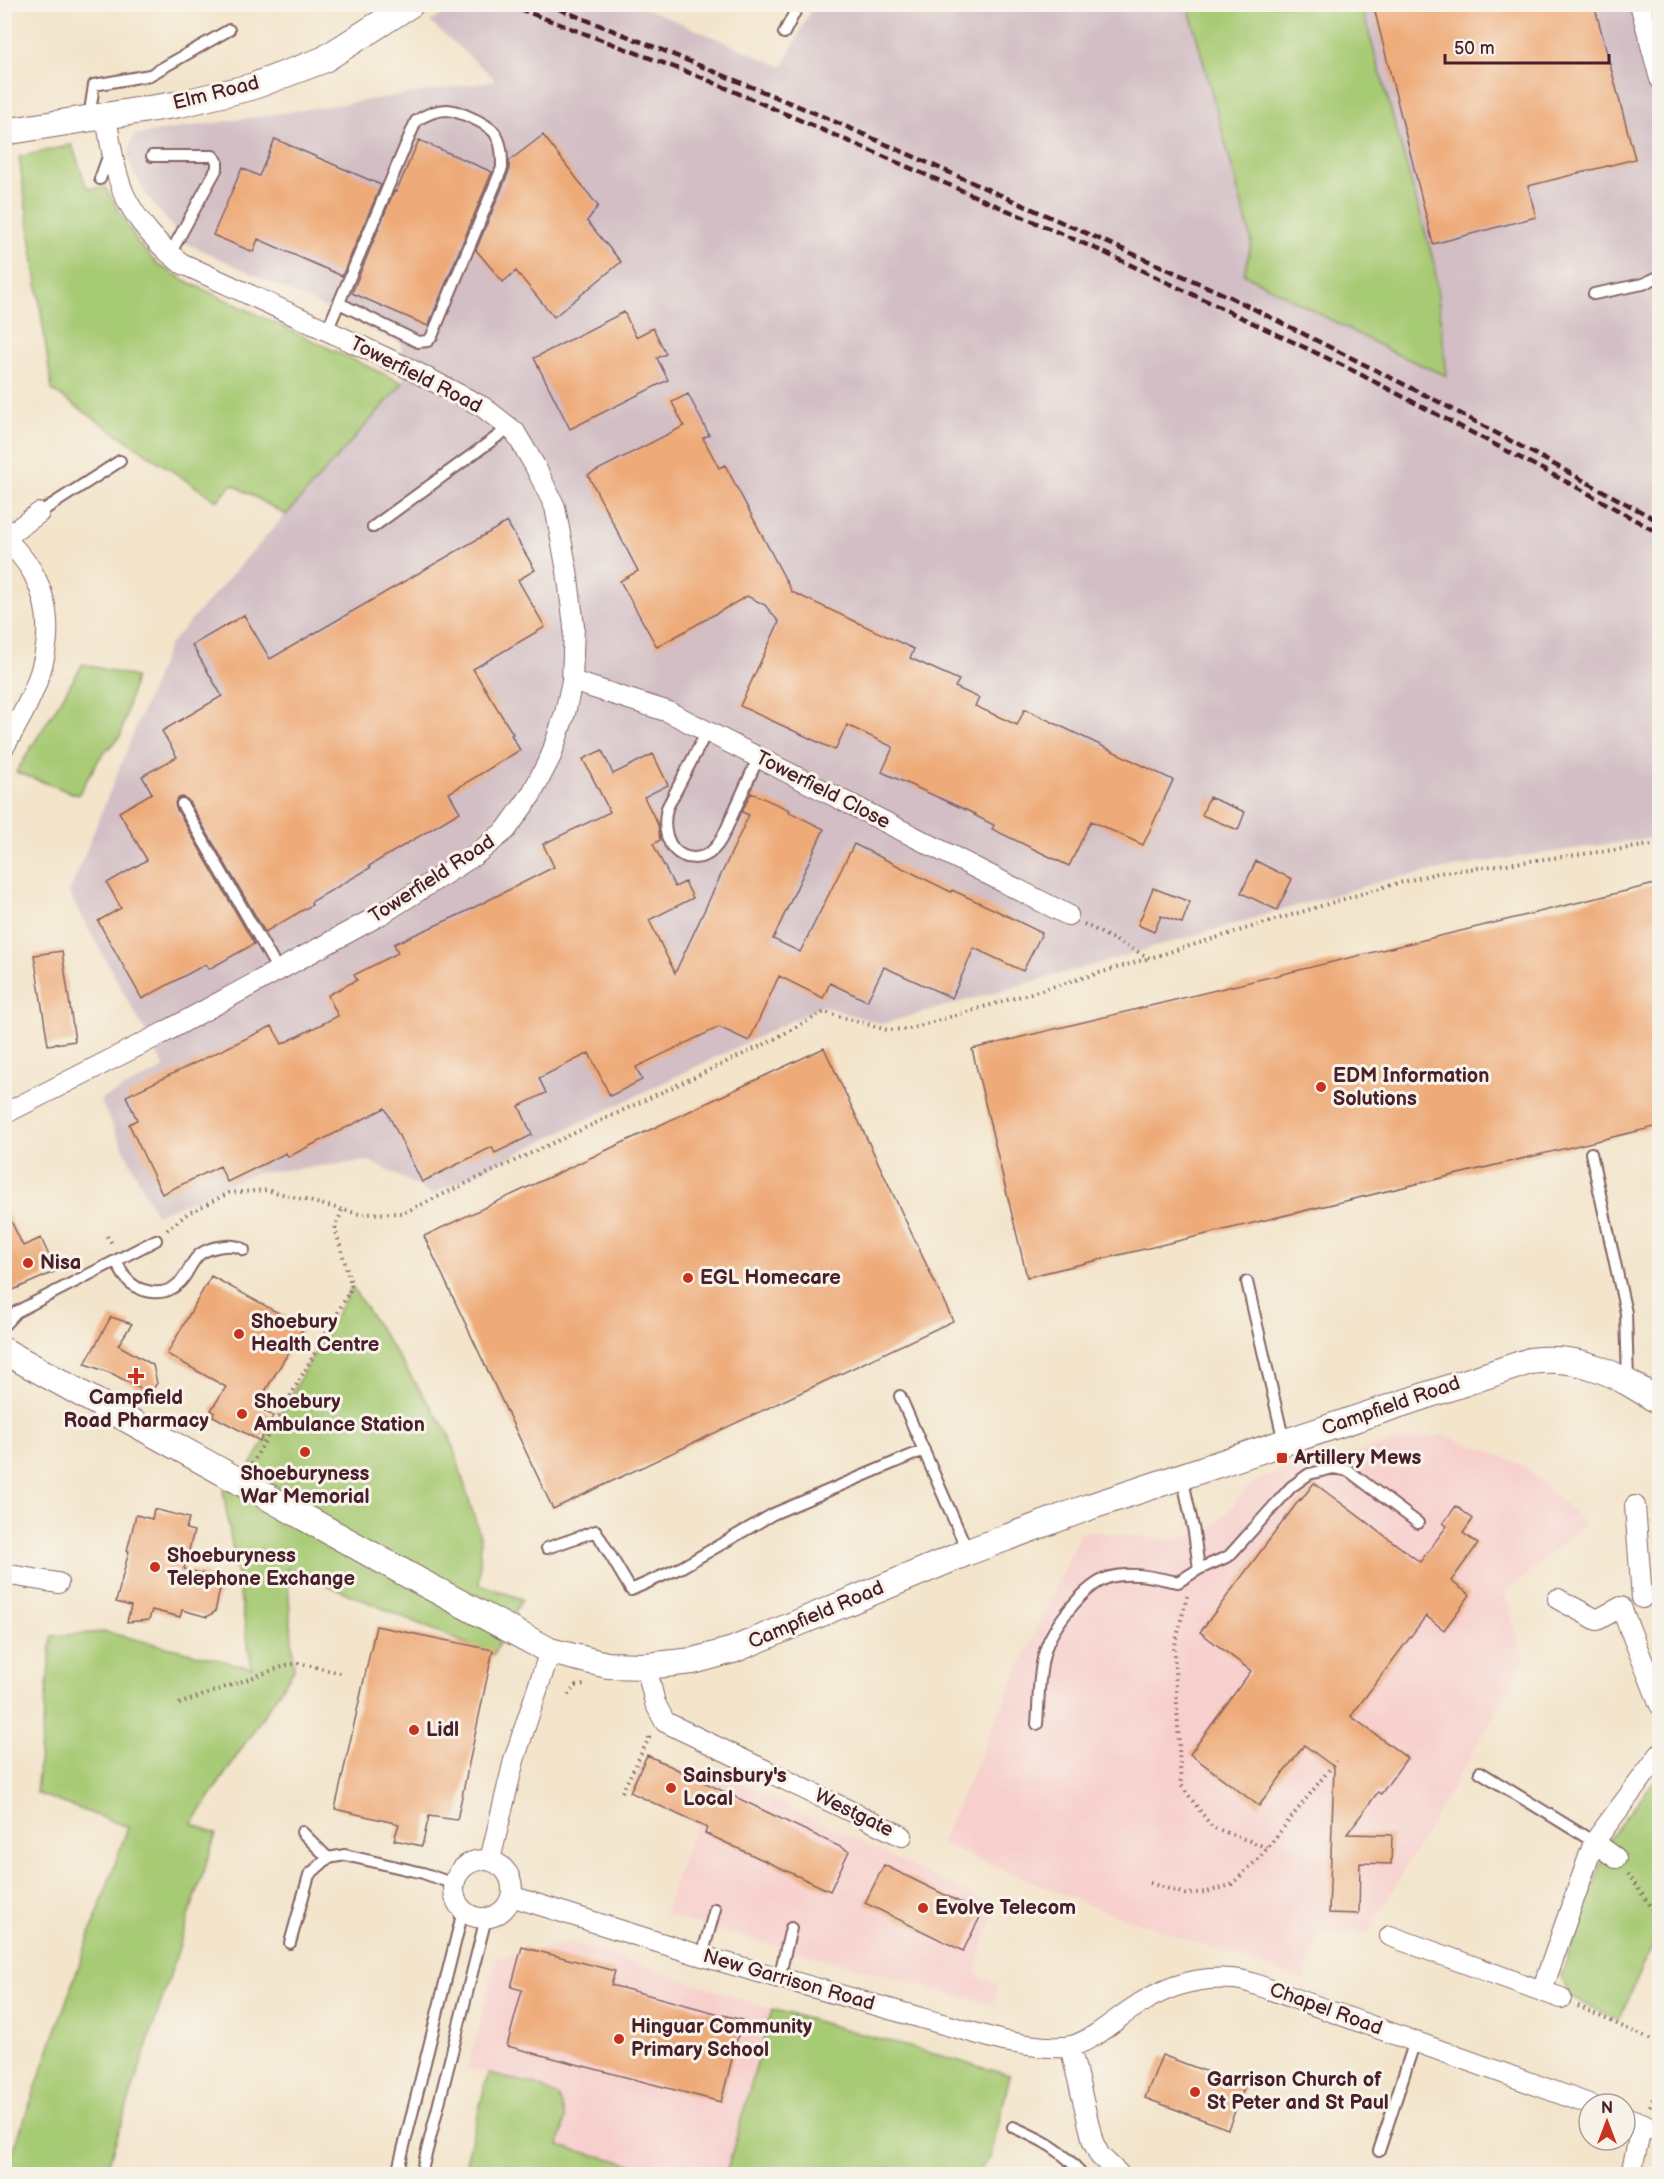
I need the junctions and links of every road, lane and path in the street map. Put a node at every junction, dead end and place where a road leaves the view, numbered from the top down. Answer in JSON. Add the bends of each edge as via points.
{"nodes":[{"id":1,"x":411,"y":4,"type":"edge"},
{"id":2,"x":799,"y":4,"type":"edge"},
{"id":3,"x":1640,"y":4,"type":"edge"},
{"id":4,"x":230,"y":30,"type":"dead end"},
{"id":5,"x":784,"y":33,"type":"dead end"},
{"id":6,"x":1659,"y":79,"type":"edge"},
{"id":7,"x":98,"y":117,"type":"junction"},
{"id":8,"x":4,"y":132,"type":"edge"},
{"id":9,"x":112,"y":148,"type":"junction"},
{"id":10,"x":152,"y":156,"type":"dead end"},
{"id":11,"x":100,"y":179,"type":"dead end"},
{"id":12,"x":170,"y":254,"type":"junction"},
{"id":13,"x":1659,"y":276,"type":"edge"},
{"id":14,"x":1594,"y":294,"type":"dead end"},
{"id":15,"x":339,"y":303,"type":"junction"},
{"id":16,"x":327,"y":331,"type":"junction"},
{"id":17,"x":509,"y":428,"type":"junction"},
{"id":18,"x":120,"y":461,"type":"dead end"},
{"id":19,"x":39,"y":513,"type":"joint"},
{"id":20,"x":374,"y":527,"type":"dead end"},
{"id":21,"x":5,"y":537,"type":"edge"},
{"id":22,"x":572,"y":681,"type":"junction"},
{"id":23,"x":707,"y":731,"type":"junction"},
{"id":24,"x":4,"y":747,"type":"edge"},
{"id":25,"x":759,"y":756,"type":"junction"},
{"id":26,"x":182,"y":804,"type":"dead end"},
{"id":27,"x":1659,"y":844,"type":"edge"},
{"id":28,"x":1068,"y":915,"type":"joint"},
{"id":29,"x":1150,"y":958,"type":"junction"},
{"id":30,"x":278,"y":970,"type":"junction"},
{"id":31,"x":4,"y":1114,"type":"edge"},
{"id":32,"x":1591,"y":1153,"type":"dead end"},
{"id":33,"x":342,"y":1210,"type":"junction"},
{"id":34,"x":156,"y":1240,"type":"joint"},
{"id":35,"x":244,"y":1250,"type":"dead end"},
{"id":36,"x":116,"y":1261,"type":"junction"},
{"id":37,"x":1247,"y":1282,"type":"dead end"},
{"id":38,"x":4,"y":1325,"type":"edge"},
{"id":39,"x":4,"y":1351,"type":"edge"},
{"id":40,"x":1628,"y":1382,"type":"junction"},
{"id":41,"x":900,"y":1396,"type":"dead end"},
{"id":42,"x":1659,"y":1402,"type":"edge"},
{"id":43,"x":1284,"y":1442,"type":"junction"},
{"id":44,"x":924,"y":1450,"type":"junction"},
{"id":45,"x":1182,"y":1476,"type":"junction"},
{"id":46,"x":242,"y":1482,"type":"junction"},
{"id":47,"x":1635,"y":1506,"type":"dead end"},
{"id":48,"x":1418,"y":1522,"type":"dead end"},
{"id":49,"x":547,"y":1548,"type":"dead end"},
{"id":50,"x":968,"y":1552,"type":"junction"},
{"id":51,"x":1195,"y":1571,"type":"junction"},
{"id":52,"x":4,"y":1574,"type":"edge"},
{"id":53,"x":58,"y":1583,"type":"dead end"},
{"id":54,"x":1651,"y":1597,"type":"edge"},
{"id":55,"x":1558,"y":1599,"type":"dead end"},
{"id":56,"x":1622,"y":1607,"type":"junction"},
{"id":57,"x":550,"y":1651,"type":"junction"},
{"id":58,"x":646,"y":1666,"type":"junction"},
{"id":59,"x":340,"y":1672,"type":"dead end"},
{"id":60,"x":592,"y":1686,"type":"dead end"},
{"id":61,"x":568,"y":1695,"type":"dead end"},
{"id":62,"x":178,"y":1704,"type":"dead end"},
{"id":63,"x":1659,"y":1705,"type":"edge"},
{"id":64,"x":647,"y":1724,"type":"dead end"},
{"id":65,"x":1037,"y":1724,"type":"dead end"},
{"id":66,"x":1659,"y":1754,"type":"edge"},
{"id":67,"x":1336,"y":1761,"type":"dead end"},
{"id":68,"x":1480,"y":1772,"type":"dead end"},
{"id":69,"x":622,"y":1792,"type":"dead end"},
{"id":70,"x":302,"y":1832,"type":"dead end"},
{"id":71,"x":902,"y":1836,"type":"dead end"},
{"id":72,"x":1594,"y":1842,"type":"junction"},
{"id":73,"x":1268,"y":1848,"type":"junction"},
{"id":74,"x":328,"y":1858,"type":"junction"},
{"id":75,"x":1617,"y":1858,"type":"joint"},
{"id":76,"x":490,"y":1860,"type":"junction"},
{"id":77,"x":1150,"y":1883,"type":"dead end"},
{"id":78,"x":454,"y":1884,"type":"junction"},
{"id":79,"x":511,"y":1896,"type":"junction"},
{"id":80,"x":714,"y":1909,"type":"dead end"},
{"id":81,"x":463,"y":1911,"type":"junction"},
{"id":82,"x":486,"y":1918,"type":"junction"},
{"id":83,"x":1659,"y":1920,"type":"edge"},
{"id":84,"x":791,"y":1928,"type":"dead end"},
{"id":85,"x":1390,"y":1936,"type":"dead end"},
{"id":86,"x":290,"y":1943,"type":"dead end"},
{"id":87,"x":702,"y":1956,"type":"junction"},
{"id":88,"x":779,"y":1978,"type":"junction"},
{"id":89,"x":1542,"y":1990,"type":"junction"},
{"id":90,"x":1561,"y":1998,"type":"joint"},
{"id":91,"x":1415,"y":2041,"type":"junction"},
{"id":92,"x":1659,"y":2044,"type":"edge"},
{"id":93,"x":1070,"y":2046,"type":"junction"},
{"id":94,"x":1577,"y":2100,"type":"edge"},
{"id":95,"x":1637,"y":2122,"type":"edge"},
{"id":96,"x":1013,"y":2127,"type":"dead end"},
{"id":97,"x":1659,"y":2133,"type":"edge"},
{"id":98,"x":1379,"y":2151,"type":"dead end"},
{"id":99,"x":1632,"y":2152,"type":"edge"},
{"id":100,"x":1112,"y":2173,"type":"edge"},
{"id":101,"x":397,"y":2175,"type":"edge"},
{"id":102,"x":421,"y":2175,"type":"edge"},
{"id":103,"x":1081,"y":2175,"type":"edge"},
{"id":104,"x":1631,"y":2175,"type":"edge"}],
"edges":[{"from":1,"to":7,"type":"street","name":"Elm Road","via":[[322,60],[251,87],[180,104]]},
{"from":2,"to":5,"type":"lane"},
{"from":3,"to":6,"type":"street"},
{"from":4,"to":7,"type":"lane","via":[[150,75],[94,85]]},
{"from":7,"to":8,"type":"street","name":"Elm Road"},
{"from":7,"to":9,"type":"street","name":"Towerfield Road"},
{"from":9,"to":11,"type":"lane"},
{"from":9,"to":12,"type":"street","name":"Towerfield Road","via":[[123,192],[132,209]]},
{"from":10,"to":12,"type":"lane","via":[[213,156],[217,161],[217,168]]},
{"from":12,"to":16,"type":"street","name":"Towerfield Road","via":[[181,263]]},
{"from":13,"to":14,"type":"lane","via":[[1643,284]]},
{"from":15,"to":15,"type":"lane","via":[[416,121],[447,110],[475,119],[494,132],[502,149],[502,168],[428,342],[418,342]]},
{"from":15,"to":16,"type":"lane"},
{"from":16,"to":17,"type":"street","name":"Towerfield Road","via":[[483,407]]},
{"from":17,"to":20,"type":"lane"},
{"from":17,"to":22,"type":"street","name":"Towerfield Road","via":[[535,466],[555,507],[574,626]]},
{"from":18,"to":19,"type":"lane"},
{"from":19,"to":21,"type":"street"},
{"from":21,"to":24,"type":"street","via":[[33,572],[48,616],[42,672]]},
{"from":22,"to":23,"type":"street","name":"Towerfield Close","via":[[669,712]]},
{"from":22,"to":30,"type":"street","name":"Towerfield Road","via":[[551,756],[531,795],[506,830],[475,855],[380,915]]},
{"from":23,"to":25,"type":"street","name":"Towerfield Close"},
{"from":23,"to":25,"type":"lane","via":[[664,820],[674,848],[686,857],[708,855],[720,843]]},
{"from":25,"to":28,"type":"street","name":"Towerfield Close"},
{"from":26,"to":30,"type":"lane"},
{"from":27,"to":29,"type":"path","via":[[1438,873]]},
{"from":28,"to":29,"type":"path"},
{"from":29,"to":33,"type":"path","via":[[909,1029],[887,1029],[824,1012],[765,1044],[403,1213],[359,1214]]},
{"from":30,"to":31,"type":"street","name":"Towerfield Road"},
{"from":32,"to":40,"type":"lane","via":[[1626,1313]]},
{"from":33,"to":34,"type":"path","via":[[267,1190],[229,1192],[187,1214]]},
{"from":33,"to":46,"type":"path","via":[[335,1229],[352,1287]]},
{"from":34,"to":36,"type":"lane"},
{"from":35,"to":36,"type":"lane","via":[[216,1247],[201,1253],[178,1285],[165,1292],[153,1292],[126,1279]]},
{"from":36,"to":38,"type":"lane","via":[[16,1312]]},
{"from":37,"to":43,"type":"lane"},
{"from":39,"to":46,"type":"street","name":"Campfield Road"},
{"from":40,"to":42,"type":"street","name":"Campfield Road"},
{"from":40,"to":43,"type":"street","name":"Campfield Road","via":[[1582,1363],[1530,1361]]},
{"from":41,"to":44,"type":"lane"},
{"from":43,"to":45,"type":"street","name":"Campfield Road"},
{"from":44,"to":49,"type":"lane","via":[[773,1514],[631,1590],[596,1531]]},
{"from":44,"to":50,"type":"lane"},
{"from":45,"to":50,"type":"street","name":"Campfield Road"},
{"from":45,"to":51,"type":"lane","via":[[1194,1532]]},
{"from":46,"to":57,"type":"street","name":"Campfield Road"},
{"from":47,"to":54,"type":"street"},
{"from":48,"to":51,"type":"lane","via":[[1349,1471],[1334,1468],[1308,1474],[1291,1487],[1229,1556]]},
{"from":50,"to":58,"type":"street","name":"Campfield Road","via":[[733,1650]]},
{"from":51,"to":65,"type":"lane","via":[[1178,1582],[1136,1575],[1110,1577],[1087,1589],[1045,1650]]},
{"from":51,"to":73,"type":"path","via":[[1174,1649],[1181,1785],[1212,1827]]},
{"from":52,"to":53,"type":"street"},
{"from":54,"to":56,"type":"street"},
{"from":55,"to":56,"type":"street","via":[[1597,1620]]},
{"from":56,"to":63,"type":"street"},
{"from":57,"to":58,"type":"street","name":"Campfield Road","via":[[607,1665]]},
{"from":57,"to":76,"type":"street","via":[[514,1760]]},
{"from":58,"to":71,"type":"street","name":"Westgate","via":[[655,1703],[665,1722]]},
{"from":59,"to":62,"type":"path","via":[[299,1663],[287,1665]]},
{"from":60,"to":61,"type":"path","via":[[576,1686]]},
{"from":64,"to":69,"type":"path","via":[[649,1738]]},
{"from":66,"to":72,"type":"street"},
{"from":67,"to":73,"type":"path"},
{"from":68,"to":72,"type":"lane"},
{"from":70,"to":74,"type":"lane"},
{"from":72,"to":75,"type":"street"},
{"from":72,"to":89,"type":"street"},
{"from":73,"to":77,"type":"path","via":[[1231,1885],[1185,1894]]},
{"from":74,"to":78,"type":"lane","via":[[345,1855]]},
{"from":74,"to":86,"type":"lane","via":[[309,1875]]},
{"from":75,"to":83,"type":"path"},
{"from":76,"to":78,"type":"street","via":[[468,1864],[458,1873]]},
{"from":76,"to":79,"type":"street","via":[[510,1878]]},
{"from":78,"to":81,"type":"street","via":[[455,1898]]},
{"from":79,"to":82,"type":"street","via":[[500,1913]]},
{"from":79,"to":87,"type":"street","name":"New Garrison Road"},
{"from":80,"to":87,"type":"lane"},
{"from":81,"to":82,"type":"street"},
{"from":81,"to":101,"type":"lane"},
{"from":82,"to":102,"type":"lane"},
{"from":84,"to":88,"type":"lane"},
{"from":85,"to":89,"type":"street"},
{"from":87,"to":88,"type":"street","name":"New Garrison Road"},
{"from":88,"to":93,"type":"street","name":"New Garrison Road","via":[[1004,2041]]},
{"from":89,"to":90,"type":"street"},
{"from":90,"to":92,"type":"path"},
{"from":91,"to":93,"type":"street","name":"Chapel Road","via":[[1234,1979],[1176,1984]]},
{"from":91,"to":94,"type":"street","name":"Chapel Road"},
{"from":91,"to":98,"type":"lane"},
{"from":93,"to":100,"type":"street","via":[[1093,2142]]},
{"from":95,"to":97,"type":"street"},
{"from":96,"to":103,"type":"lane","via":[[1047,2142],[1072,2161]]},
{"from":99,"to":104,"type":"street"}]}
